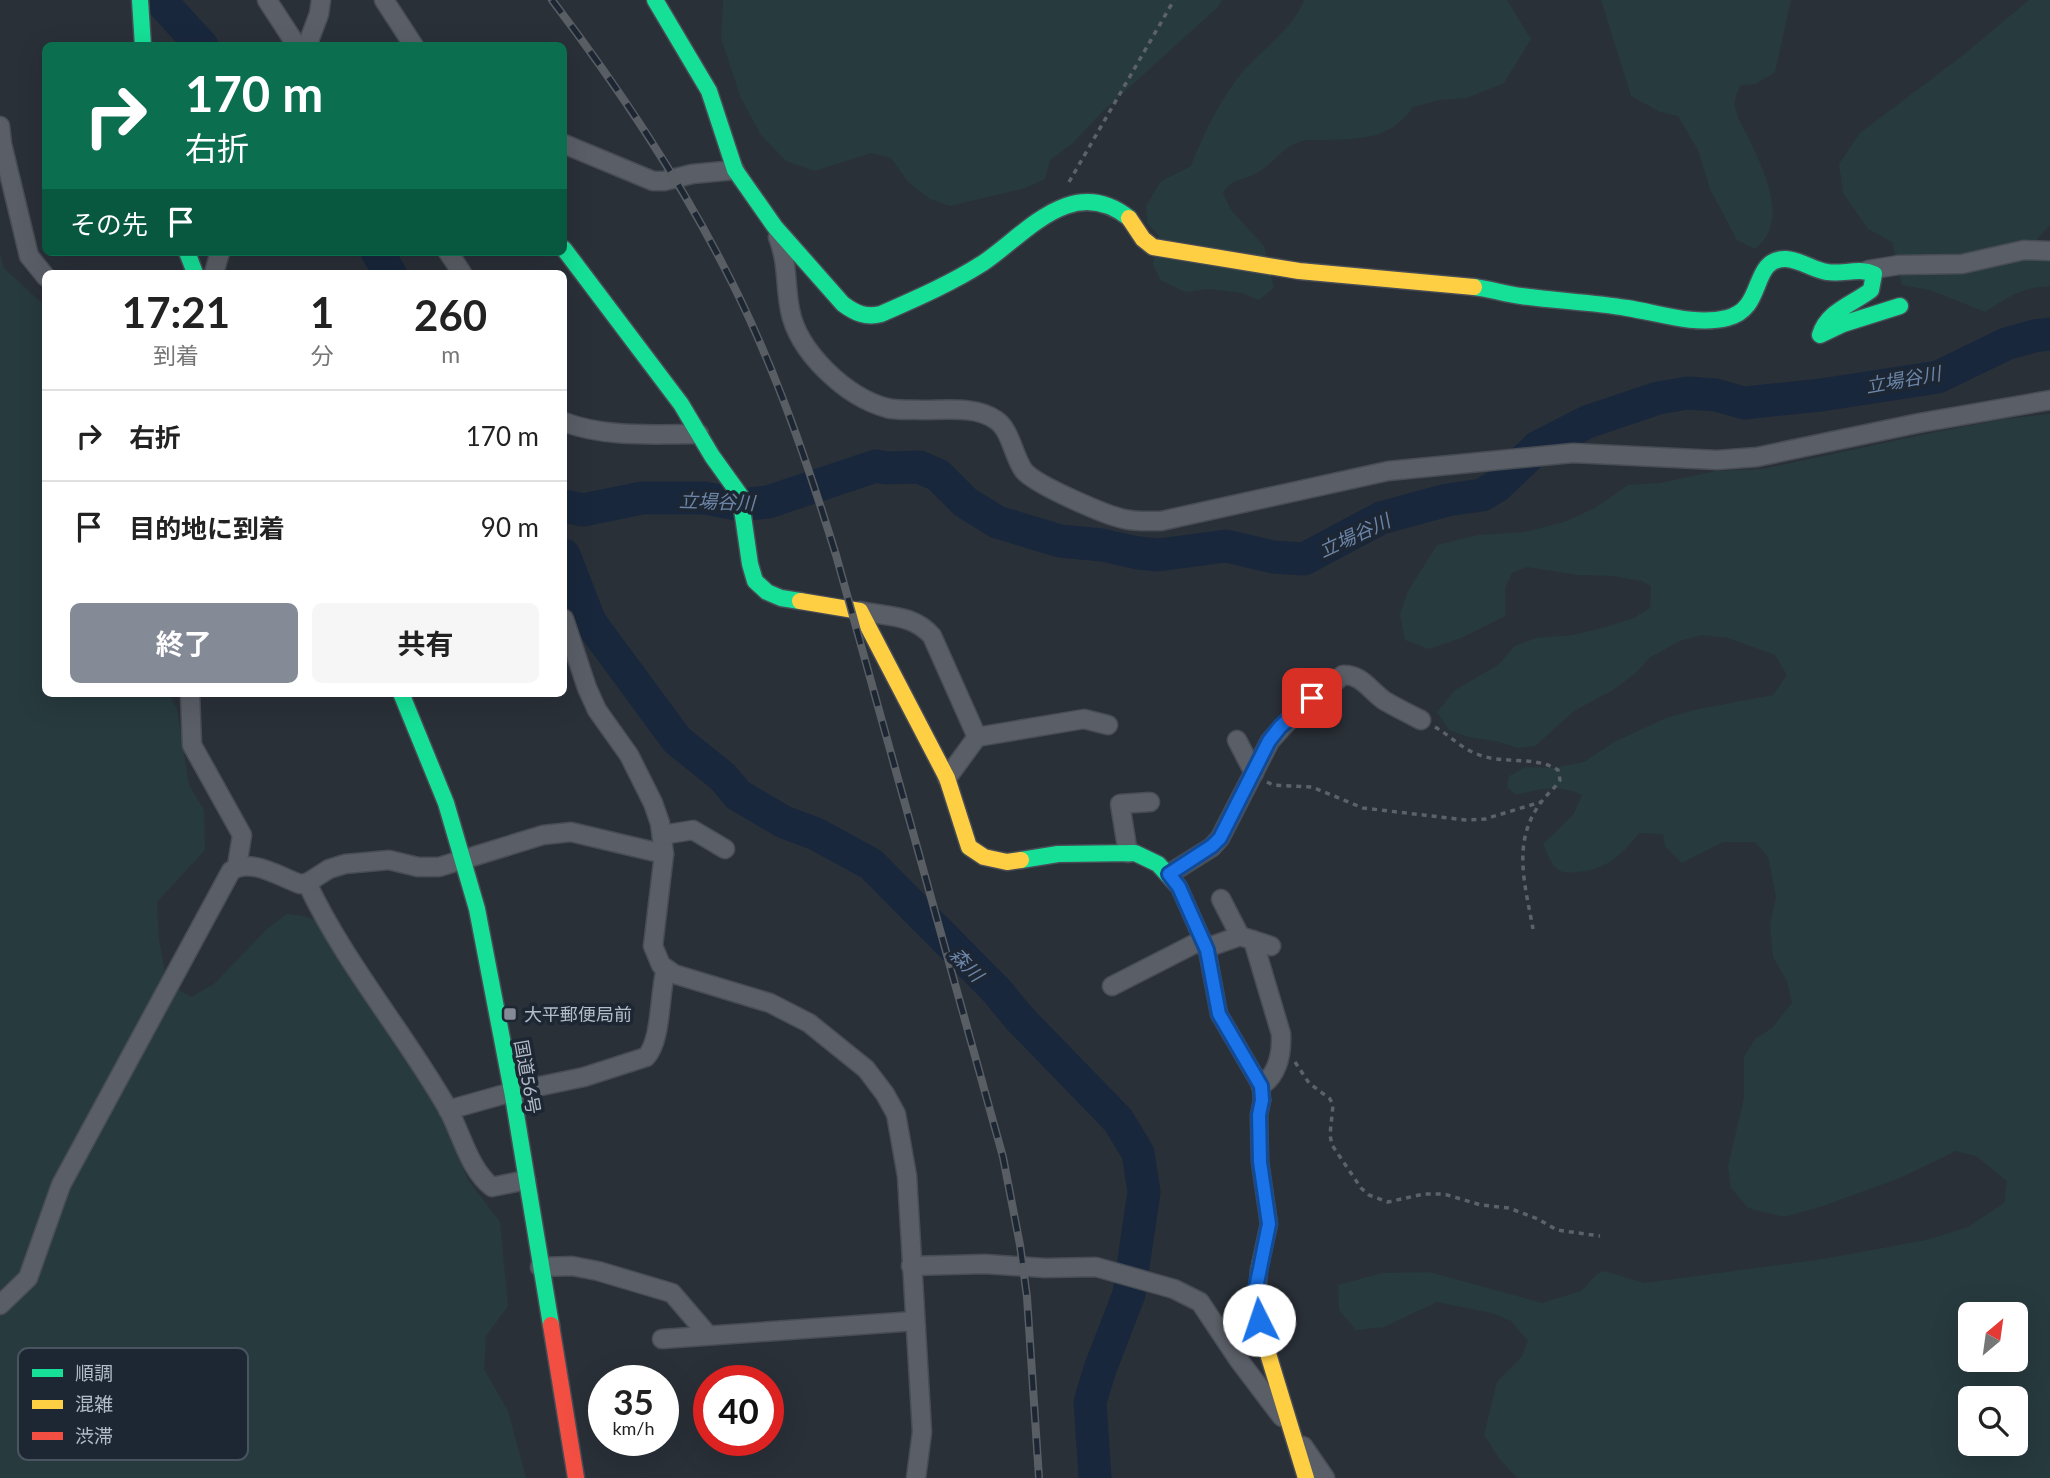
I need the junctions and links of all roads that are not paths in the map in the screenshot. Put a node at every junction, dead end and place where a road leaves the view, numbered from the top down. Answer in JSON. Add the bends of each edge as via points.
{"nodes":[{"id":1,"x":140,"y":0,"type":"edge"},
{"id":2,"x":267,"y":0,"type":"edge"},
{"id":3,"x":321,"y":0,"type":"edge"},
{"id":4,"x":384,"y":0,"type":"edge"},
{"id":5,"x":655,"y":0,"type":"edge"},
{"id":6,"x":143,"y":42,"type":"edge"},
{"id":7,"x":293,"y":42,"type":"edge"},
{"id":8,"x":308,"y":42,"type":"edge"},
{"id":9,"x":411,"y":42,"type":"edge"},
{"id":10,"x":0,"y":126,"type":"edge"},
{"id":11,"x":567,"y":145,"type":"edge"},
{"id":12,"x":735,"y":170,"type":"junction"},
{"id":13,"x":775,"y":227,"type":"junction"},
{"id":14,"x":2050,"y":251,"type":"edge"},
{"id":15,"x":567,"y":253,"type":"edge"},
{"id":16,"x":1868,"y":270,"type":"junction"},
{"id":17,"x":42,"y":271,"type":"edge"},
{"id":18,"x":1900,"y":306,"type":"dead end"},
{"id":19,"x":2050,"y":400,"type":"edge"},
{"id":20,"x":567,"y":423,"type":"edge"},
{"id":21,"x":699,"y":434,"type":"junction"},
{"id":22,"x":860,"y":611,"type":"junction"},
{"id":23,"x":567,"y":628,"type":"edge"},
{"id":24,"x":190,"y":697,"type":"edge"},
{"id":25,"x":403,"y":697,"type":"edge"},
{"id":26,"x":1421,"y":720,"type":"road end"},
{"id":27,"x":1108,"y":725,"type":"dead end"},
{"id":28,"x":977,"y":737,"type":"junction"},
{"id":29,"x":1237,"y":740,"type":"dead end"},
{"id":30,"x":1254,"y":773,"type":"junction"},
{"id":31,"x":947,"y":778,"type":"junction"},
{"id":32,"x":1150,"y":802,"type":"dead end"},
{"id":33,"x":662,"y":835,"type":"junction"},
{"id":34,"x":725,"y":849,"type":"dead end"},
{"id":35,"x":1128,"y":853,"type":"junction"},
{"id":36,"x":664,"y":854,"type":"junction"},
{"id":37,"x":463,"y":861,"type":"junction"},
{"id":38,"x":237,"y":866,"type":"junction"},
{"id":39,"x":1169,"y":874,"type":"junction"},
{"id":40,"x":307,"y":883,"type":"junction"},
{"id":41,"x":1221,"y":899,"type":"dead end"},
{"id":42,"x":1247,"y":938,"type":"junction"},
{"id":43,"x":1204,"y":944,"type":"junction"},
{"id":44,"x":1271,"y":946,"type":"dead end"},
{"id":45,"x":666,"y":969,"type":"junction"},
{"id":46,"x":1112,"y":986,"type":"dead end"},
{"id":47,"x":1261,"y":1086,"type":"junction"},
{"id":48,"x":512,"y":1092,"type":"junction"},
{"id":49,"x":449,"y":1110,"type":"junction"},
{"id":50,"x":526,"y":1180,"type":"junction"},
{"id":51,"x":540,"y":1266,"type":"junction"},
{"id":52,"x":911,"y":1266,"type":"junction"},
{"id":53,"x":0,"y":1304,"type":"edge"},
{"id":54,"x":915,"y":1321,"type":"junction"},
{"id":55,"x":708,"y":1335,"type":"junction"},
{"id":56,"x":662,"y":1339,"type":"dead end"},
{"id":57,"x":1290,"y":1427,"type":"junction"},
{"id":58,"x":576,"y":1478,"type":"edge"},
{"id":59,"x":916,"y":1478,"type":"edge"},
{"id":60,"x":1306,"y":1478,"type":"edge"},
{"id":61,"x":1325,"y":1478,"type":"edge"}],
"edges":[{"from":1,"to":6,"type":"main road"},
{"from":2,"to":7,"type":"street"},
{"from":3,"to":8,"type":"street"},
{"from":4,"to":9,"type":"street"},
{"from":5,"to":12,"type":"main road","via":[[709,91]]},
{"from":10,"to":17,"type":"street","via":[[29,256]]},
{"from":11,"to":12,"type":"street","via":[[653,181]]},
{"from":12,"to":13,"type":"main road"},
{"from":13,"to":16,"type":"main road","via":[[843,304],[871,316],[984,262],[1047,214],[1092,203],[1120,212],[1132,221],[1141,240],[1153,247],[1274,268],[1481,288],[1700,320],[1726,320],[1747,310],[1762,271],[1771,262],[1783,259],[1826,272]]},
{"from":13,"to":19,"type":"street","via":[[785,256],[794,327],[818,362],[839,382],[888,409],[987,415],[999,421],[1025,472],[1108,514],[1140,522],[1388,471],[1573,453],[1717,460],[1757,457]]},
{"from":14,"to":16,"type":"street","via":[[2024,250],[1962,264]]},
{"from":15,"to":21,"type":"main road"},
{"from":16,"to":18,"type":"main road","via":[[1874,274],[1871,290],[1837,312],[1823,325],[1820,335]]},
{"from":20,"to":21,"type":"street","via":[[599,432]]},
{"from":21,"to":22,"type":"main road","via":[[740,495],[755,581],[781,598]]},
{"from":22,"to":28,"type":"street","via":[[923,625]]},
{"from":22,"to":31,"type":"main road"},
{"from":23,"to":33,"type":"street","via":[[597,710],[644,783]]},
{"from":24,"to":38,"type":"street","via":[[192,745],[242,835]]},
{"from":25,"to":37,"type":"main road","name":"国道56号","via":[[446,803]]},
{"from":26,"to":30,"type":"street","via":[[1387,702],[1359,678],[1342,675],[1280,727]]},
{"from":27,"to":28,"type":"street","via":[[1084,719]]},
{"from":28,"to":31,"type":"street"},
{"from":29,"to":30,"type":"street"},
{"from":30,"to":39,"type":"street","via":[[1220,838]]},
{"from":31,"to":35,"type":"main road","via":[[969,847],[984,857],[1007,862],[1058,854]]},
{"from":32,"to":35,"type":"street","via":[[1120,804]]},
{"from":33,"to":34,"type":"street","via":[[693,830]]},
{"from":33,"to":36,"type":"street"},
{"from":35,"to":39,"type":"main road","via":[[1145,856]]},
{"from":36,"to":37,"type":"street","via":[[570,832],[544,835]]},
{"from":36,"to":45,"type":"street","via":[[653,946]]},
{"from":37,"to":40,"type":"street","via":[[439,867],[389,860],[345,864]]},
{"from":37,"to":48,"type":"main road","name":"国道56号","via":[[477,909]]},
{"from":38,"to":40,"type":"street"},
{"from":38,"to":53,"type":"street","via":[[230,871],[61,1185],[28,1278]]},
{"from":39,"to":43,"type":"main road"},
{"from":40,"to":49,"type":"street","via":[[324,919]]},
{"from":41,"to":42,"type":"street"},
{"from":42,"to":43,"type":"street"},
{"from":42,"to":44,"type":"street"},
{"from":42,"to":47,"type":"street","via":[[1281,1034],[1282,1048],[1270,1079]]},
{"from":43,"to":46,"type":"street"},
{"from":43,"to":47,"type":"main road","via":[[1219,1014]]},
{"from":45,"to":48,"type":"street","via":[[654,1043],[646,1057],[584,1077]]},
{"from":45,"to":52,"type":"street","via":[[789,1012],[866,1069],[896,1114],[907,1175]]},
{"from":47,"to":57,"type":"main road","via":[[1260,1162],[1269,1224],[1256,1306]]},
{"from":48,"to":49,"type":"street"},
{"from":48,"to":50,"type":"main road","name":"国道56号"},
{"from":49,"to":50,"type":"street","via":[[481,1178],[492,1187]]},
{"from":50,"to":51,"type":"main road","name":"国道56号"},
{"from":51,"to":55,"type":"street","via":[[598,1271],[672,1293]]},
{"from":51,"to":58,"type":"main road","name":"国道56号"},
{"from":52,"to":54,"type":"street"},
{"from":52,"to":57,"type":"street","via":[[1097,1267],[1174,1289],[1200,1302]]},
{"from":54,"to":55,"type":"street"},
{"from":54,"to":59,"type":"street","via":[[922,1432]]},
{"from":55,"to":56,"type":"street"},
{"from":57,"to":60,"type":"main road"},
{"from":57,"to":61,"type":"street"}]}
